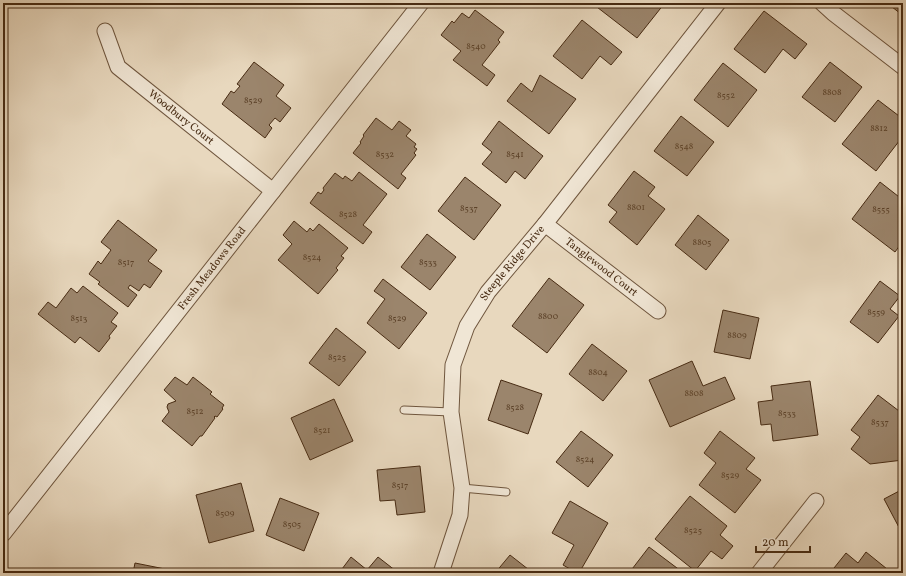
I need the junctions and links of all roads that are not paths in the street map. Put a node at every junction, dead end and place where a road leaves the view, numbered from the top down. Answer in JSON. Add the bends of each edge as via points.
{"nodes":[{"id":1,"x":421,"y":3,"type":"edge"},
{"id":2,"x":718,"y":3,"type":"edge"},
{"id":3,"x":822,"y":3,"type":"edge"},
{"id":4,"x":105,"y":31,"type":"dead end"},
{"id":5,"x":903,"y":67,"type":"edge"},
{"id":6,"x":273,"y":191,"type":"junction"},
{"id":7,"x":545,"y":224,"type":"junction"},
{"id":8,"x":658,"y":311,"type":"dead end"},
{"id":9,"x":404,"y":410,"type":"dead end"},
{"id":10,"x":451,"y":412,"type":"junction"},
{"id":11,"x":462,"y":488,"type":"junction"},
{"id":12,"x":506,"y":492,"type":"dead end"},
{"id":13,"x":816,"y":500,"type":"dead end"},
{"id":14,"x":3,"y":534,"type":"edge"},
{"id":15,"x":441,"y":573,"type":"edge"},
{"id":16,"x":759,"y":573,"type":"edge"}],
"edges":[{"from":1,"to":6,"type":"street","name":"Fresh Meadows Road"},
{"from":2,"to":7,"type":"street","name":"Steeple Ridge Drive"},
{"from":3,"to":5,"type":"street"},
{"from":4,"to":6,"type":"street","name":"Woodbury Court","via":[[118,67]]},
{"from":6,"to":14,"type":"street","name":"Fresh Meadows Road"},
{"from":7,"to":8,"type":"street","name":"Tanglewood Court"},
{"from":7,"to":10,"type":"street","name":"Steeple Ridge Drive","via":[[488,292],[467,326],[453,364]]},
{"from":9,"to":10,"type":"lane"},
{"from":10,"to":11,"type":"street","name":"Steeple Ridge Drive"},
{"from":11,"to":12,"type":"lane"},
{"from":11,"to":15,"type":"street","name":"Steeple Ridge Drive","via":[[460,515]]},
{"from":13,"to":16,"type":"street"}]}
